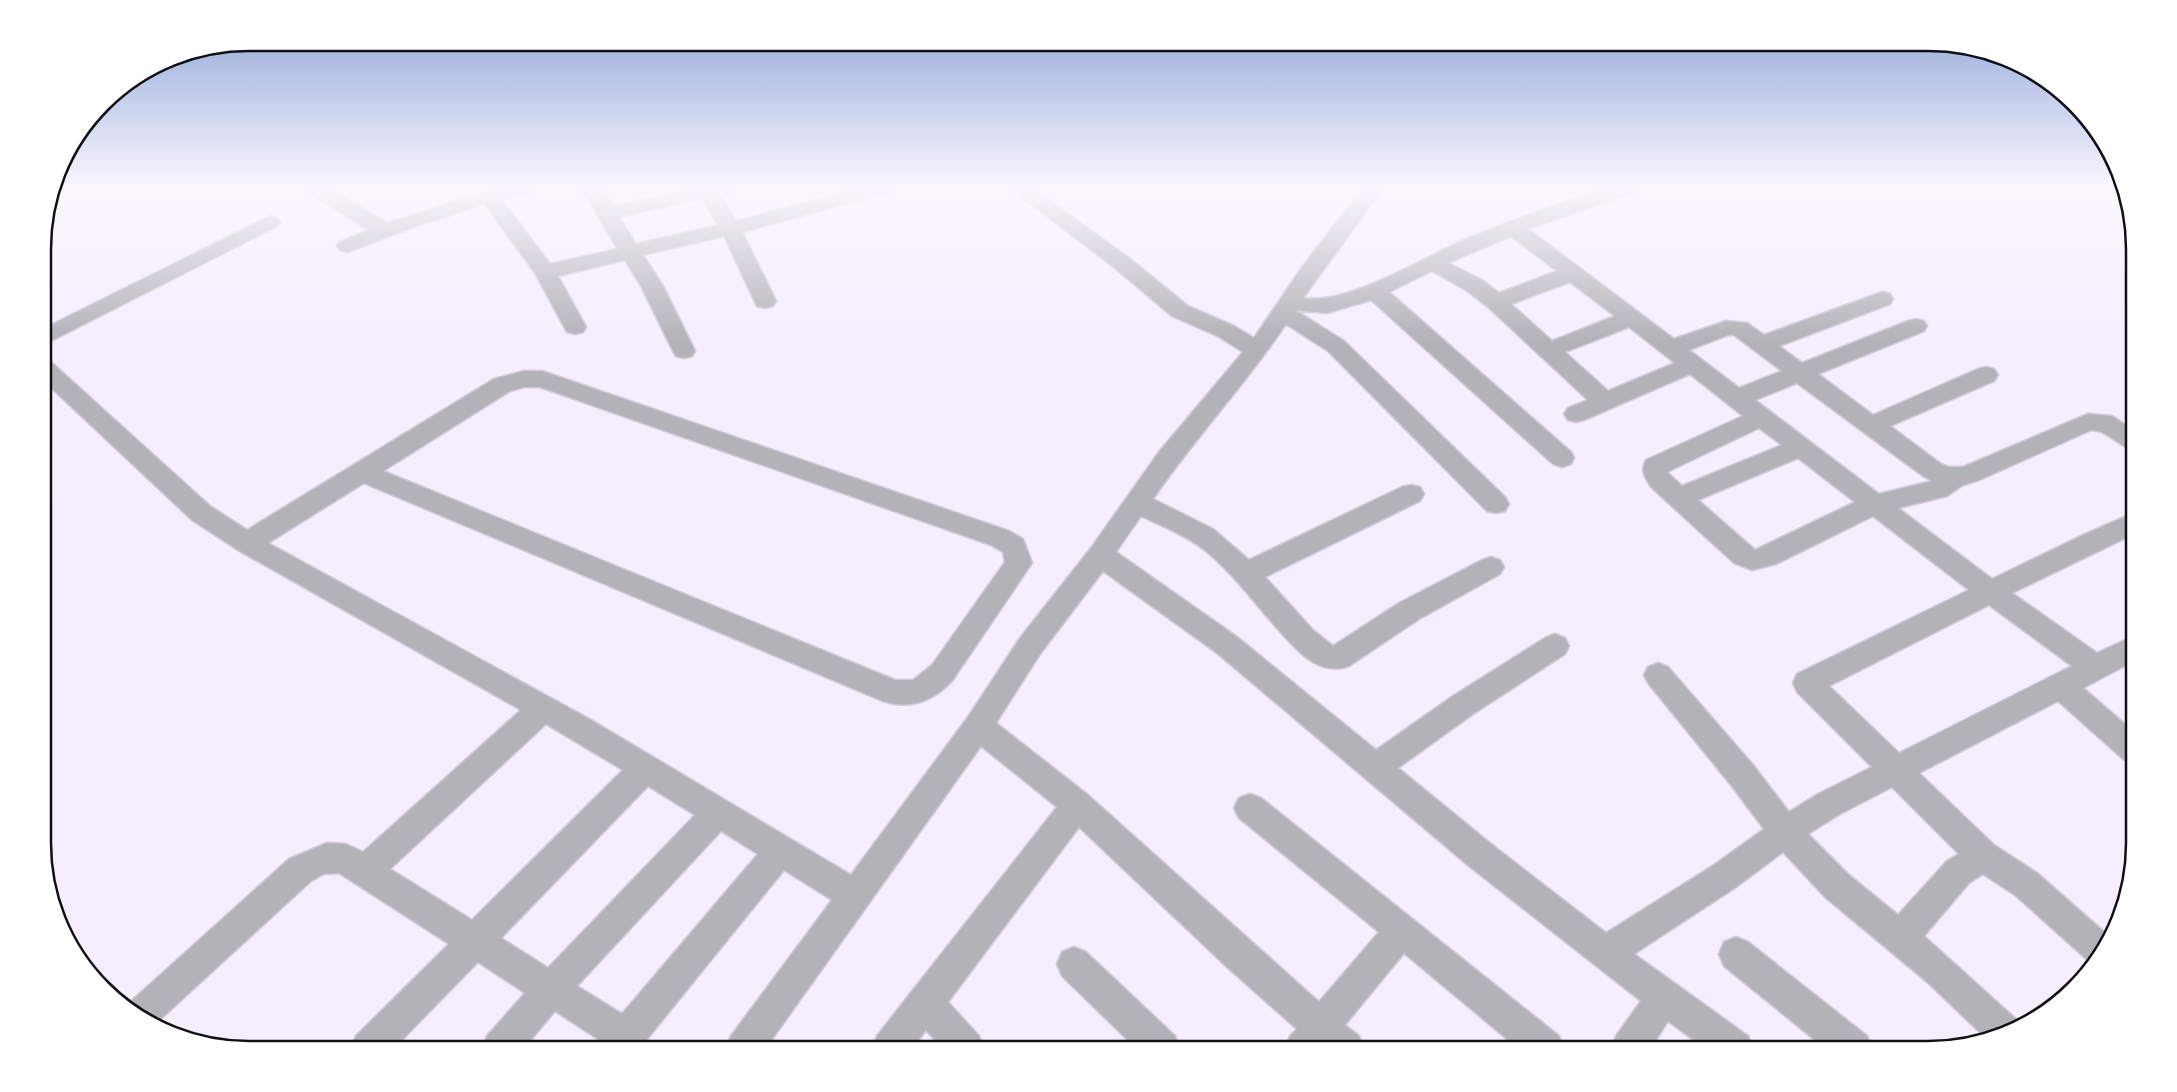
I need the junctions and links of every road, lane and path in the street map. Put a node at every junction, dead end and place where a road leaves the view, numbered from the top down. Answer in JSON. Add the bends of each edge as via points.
{"nodes":[{"id":1,"x":237,"y":239,"type":"edge"},
{"id":2,"x":363,"y":239,"type":"edge"},
{"id":3,"x":522,"y":239,"type":"edge"},
{"id":4,"x":623,"y":239,"type":"edge"},
{"id":5,"x":680,"y":239,"type":"edge"},
{"id":6,"x":735,"y":239,"type":"edge"},
{"id":7,"x":1089,"y":239,"type":"edge"},
{"id":8,"x":1336,"y":239,"type":"edge"},
{"id":9,"x":1488,"y":239,"type":"edge"},
{"id":10,"x":1528,"y":239,"type":"edge"},
{"id":11,"x":347,"y":246,"type":"dead end"},
{"id":12,"x":630,"y":250,"type":"junction"},
{"id":13,"x":1432,"y":263,"type":"junction"},
{"id":14,"x":545,"y":272,"type":"junction"},
{"id":15,"x":1573,"y":273,"type":"junction"},
{"id":16,"x":1373,"y":290,"type":"junction"},
{"id":17,"x":1882,"y":299,"type":"dead end"},
{"id":18,"x":765,"y":301,"type":"dead end"},
{"id":19,"x":1496,"y":302,"type":"junction"},
{"id":20,"x":1286,"y":307,"type":"junction"},
{"id":21,"x":1632,"y":318,"type":"junction"},
{"id":22,"x":1916,"y":326,"type":"dead end"},
{"id":23,"x":575,"y":327,"type":"dead end"},
{"id":24,"x":51,"y":334,"type":"edge"},
{"id":25,"x":1763,"y":344,"type":"junction"},
{"id":26,"x":1671,"y":348,"type":"junction"},
{"id":27,"x":1257,"y":350,"type":"junction"},
{"id":28,"x":1549,"y":350,"type":"junction"},
{"id":29,"x":684,"y":351,"type":"dead end"},
{"id":30,"x":1692,"y":364,"type":"junction"},
{"id":31,"x":1800,"y":372,"type":"junction"},
{"id":32,"x":51,"y":374,"type":"edge"},
{"id":33,"x":1986,"y":375,"type":"dead end"},
{"id":34,"x":1737,"y":398,"type":"junction"},
{"id":35,"x":1605,"y":402,"type":"junction"},
{"id":36,"x":1576,"y":414,"type":"dead end"},
{"id":37,"x":1762,"y":417,"type":"junction"},
{"id":38,"x":1871,"y":425,"type":"junction"},
{"id":39,"x":2126,"y":436,"type":"edge"},
{"id":40,"x":1801,"y":447,"type":"junction"},
{"id":41,"x":1562,"y":458,"type":"dead end"},
{"id":42,"x":362,"y":472,"type":"junction"},
{"id":43,"x":1955,"y":478,"type":"junction"},
{"id":44,"x":1411,"y":494,"type":"dead end"},
{"id":45,"x":1679,"y":498,"type":"junction"},
{"id":46,"x":1137,"y":503,"type":"junction"},
{"id":47,"x":1496,"y":504,"type":"dead end"},
{"id":48,"x":1875,"y":504,"type":"junction"},
{"id":49,"x":2126,"y":527,"type":"edge"},
{"id":50,"x":247,"y":543,"type":"junction"},
{"id":51,"x":1100,"y":555,"type":"junction"},
{"id":52,"x":1491,"y":566,"type":"dead end"},
{"id":53,"x":1246,"y":574,"type":"junction"},
{"id":54,"x":1989,"y":592,"type":"junction"},
{"id":55,"x":1555,"y":646,"type":"dead end"},
{"id":56,"x":2126,"y":652,"type":"edge"},
{"id":57,"x":2095,"y":668,"type":"junction"},
{"id":58,"x":1658,"y":675,"type":"dead end"},
{"id":59,"x":2060,"y":685,"type":"junction"},
{"id":60,"x":543,"y":708,"type":"junction"},
{"id":61,"x":978,"y":726,"type":"junction"},
{"id":62,"x":2126,"y":743,"type":"edge"},
{"id":63,"x":1376,"y":767,"type":"junction"},
{"id":64,"x":645,"y":768,"type":"junction"},
{"id":65,"x":1896,"y":769,"type":"junction"},
{"id":66,"x":1077,"y":805,"type":"junction"},
{"id":67,"x":1250,"y":808,"type":"dead end"},
{"id":68,"x":718,"y":812,"type":"junction"},
{"id":69,"x":1785,"y":832,"type":"junction"},
{"id":70,"x":780,"y":851,"type":"junction"},
{"id":71,"x":1983,"y":856,"type":"junction"},
{"id":72,"x":365,"y":871,"type":"junction"},
{"id":73,"x":854,"y":896,"type":"junction"},
{"id":74,"x":1402,"y":930,"type":"junction"},
{"id":75,"x":1900,"y":938,"type":"junction"},
{"id":76,"x":475,"y":941,"type":"junction"},
{"id":77,"x":2096,"y":947,"type":"edge"},
{"id":78,"x":1605,"y":953,"type":"junction"},
{"id":79,"x":1736,"y":954,"type":"dead end"},
{"id":80,"x":1074,"y":964,"type":"dead end"},
{"id":81,"x":551,"y":989,"type":"junction"},
{"id":82,"x":1664,"y":997,"type":"junction"},
{"id":83,"x":925,"y":1002,"type":"junction"},
{"id":84,"x":145,"y":1011,"type":"edge"},
{"id":85,"x":2000,"y":1027,"type":"edge"},
{"id":86,"x":1312,"y":1038,"type":"edge"},
{"id":87,"x":378,"y":1041,"type":"edge"},
{"id":88,"x":507,"y":1041,"type":"edge"},
{"id":89,"x":617,"y":1041,"type":"edge"},
{"id":90,"x":622,"y":1041,"type":"edge"},
{"id":91,"x":750,"y":1041,"type":"edge"},
{"id":92,"x":896,"y":1041,"type":"edge"},
{"id":93,"x":959,"y":1041,"type":"edge"},
{"id":94,"x":1154,"y":1041,"type":"edge"},
{"id":95,"x":1536,"y":1041,"type":"edge"},
{"id":96,"x":1634,"y":1041,"type":"edge"},
{"id":97,"x":1724,"y":1041,"type":"edge"},
{"id":98,"x":1834,"y":1041,"type":"edge"}],
"edges":[{"from":1,"to":24,"type":"street"},
{"from":2,"to":11,"type":"street"},
{"from":3,"to":14,"type":"street"},
{"from":4,"to":12,"type":"street"},
{"from":5,"to":12,"type":"street"},
{"from":6,"to":18,"type":"street"},
{"from":7,"to":27,"type":"street","via":[[1180,311],[1226,331]]},
{"from":8,"to":20,"type":"street"},
{"from":9,"to":13,"type":"street"},
{"from":10,"to":15,"type":"street"},
{"from":12,"to":14,"type":"street"},
{"from":12,"to":29,"type":"street"},
{"from":13,"to":16,"type":"street"},
{"from":13,"to":19,"type":"street","via":[[1474,285]]},
{"from":14,"to":23,"type":"street"},
{"from":15,"to":19,"type":"street"},
{"from":15,"to":21,"type":"street"},
{"from":16,"to":20,"type":"street","via":[[1326,306]]},
{"from":16,"to":41,"type":"street"},
{"from":17,"to":25,"type":"street"},
{"from":19,"to":28,"type":"street"},
{"from":20,"to":27,"type":"street"},
{"from":20,"to":47,"type":"street","via":[[1336,346]]},
{"from":21,"to":26,"type":"street"},
{"from":21,"to":28,"type":"street"},
{"from":22,"to":31,"type":"street"},
{"from":25,"to":26,"type":"street","via":[[1733,326]]},
{"from":25,"to":31,"type":"street"},
{"from":26,"to":30,"type":"street"},
{"from":27,"to":46,"type":"street","via":[[1168,458]]},
{"from":28,"to":35,"type":"street"},
{"from":30,"to":34,"type":"street"},
{"from":30,"to":35,"type":"street"},
{"from":31,"to":34,"type":"street"},
{"from":31,"to":38,"type":"street"},
{"from":32,"to":50,"type":"street","via":[[202,513]]},
{"from":33,"to":38,"type":"street"},
{"from":34,"to":37,"type":"street"},
{"from":35,"to":36,"type":"street"},
{"from":37,"to":40,"type":"street"},
{"from":37,"to":45,"type":"street","via":[[1654,466],[1654,473],[1660,481]]},
{"from":38,"to":43,"type":"street","via":[[1932,470]]},
{"from":39,"to":43,"type":"street","via":[[2104,422],[2088,422]]},
{"from":40,"to":45,"type":"street"},
{"from":40,"to":48,"type":"street"},
{"from":42,"to":42,"type":"street","via":[[892,692],[911,694],[929,687],[1019,564],[1014,546],[1000,538],[542,379],[524,379],[502,385]]},
{"from":42,"to":50,"type":"street"},
{"from":43,"to":48,"type":"street","via":[[1938,489]]},
{"from":44,"to":53,"type":"street"},
{"from":45,"to":48,"type":"street","via":[[1751,560],[1760,560]]},
{"from":46,"to":51,"type":"street"},
{"from":46,"to":53,"type":"street","via":[[1210,540]]},
{"from":48,"to":54,"type":"street"},
{"from":49,"to":54,"type":"street","via":[[2080,546]]},
{"from":50,"to":60,"type":"street"},
{"from":51,"to":61,"type":"street","via":[[1030,646]]},
{"from":51,"to":63,"type":"street","via":[[1227,645]]},
{"from":52,"to":53,"type":"street","via":[[1409,611],[1339,658],[1321,654]]},
{"from":54,"to":57,"type":"street"},
{"from":54,"to":65,"type":"street","via":[[1872,653],[1807,682]]},
{"from":55,"to":63,"type":"street","via":[[1470,700]]},
{"from":56,"to":57,"type":"street"},
{"from":57,"to":59,"type":"street"},
{"from":58,"to":69,"type":"street"},
{"from":59,"to":62,"type":"street"},
{"from":59,"to":65,"type":"street"},
{"from":60,"to":64,"type":"street"},
{"from":60,"to":72,"type":"street"},
{"from":61,"to":66,"type":"street"},
{"from":61,"to":73,"type":"street"},
{"from":63,"to":78,"type":"street","via":[[1480,855]]},
{"from":64,"to":68,"type":"street"},
{"from":64,"to":76,"type":"street"},
{"from":65,"to":69,"type":"street","via":[[1829,804]]},
{"from":65,"to":71,"type":"street"},
{"from":66,"to":83,"type":"street"},
{"from":66,"to":86,"type":"street","via":[[1240,956]]},
{"from":67,"to":74,"type":"street"},
{"from":68,"to":70,"type":"street"},
{"from":68,"to":81,"type":"street"},
{"from":69,"to":75,"type":"street","via":[[1837,886]]},
{"from":69,"to":78,"type":"street","via":[[1725,876]]},
{"from":70,"to":73,"type":"street"},
{"from":70,"to":90,"type":"street"},
{"from":71,"to":75,"type":"street","via":[[1958,872]]},
{"from":71,"to":77,"type":"street","via":[[2026,884]]},
{"from":72,"to":76,"type":"street"},
{"from":72,"to":84,"type":"street","via":[[346,859],[332,857],[322,858],[300,870]]},
{"from":73,"to":91,"type":"street"},
{"from":74,"to":86,"type":"street"},
{"from":74,"to":95,"type":"street"},
{"from":75,"to":85,"type":"street"},
{"from":76,"to":81,"type":"street"},
{"from":76,"to":87,"type":"street"},
{"from":78,"to":82,"type":"street"},
{"from":79,"to":98,"type":"street"},
{"from":80,"to":94,"type":"street"},
{"from":81,"to":88,"type":"street"},
{"from":81,"to":89,"type":"street"},
{"from":82,"to":96,"type":"street"},
{"from":82,"to":97,"type":"street"},
{"from":83,"to":92,"type":"street"},
{"from":83,"to":93,"type":"street"}]}
